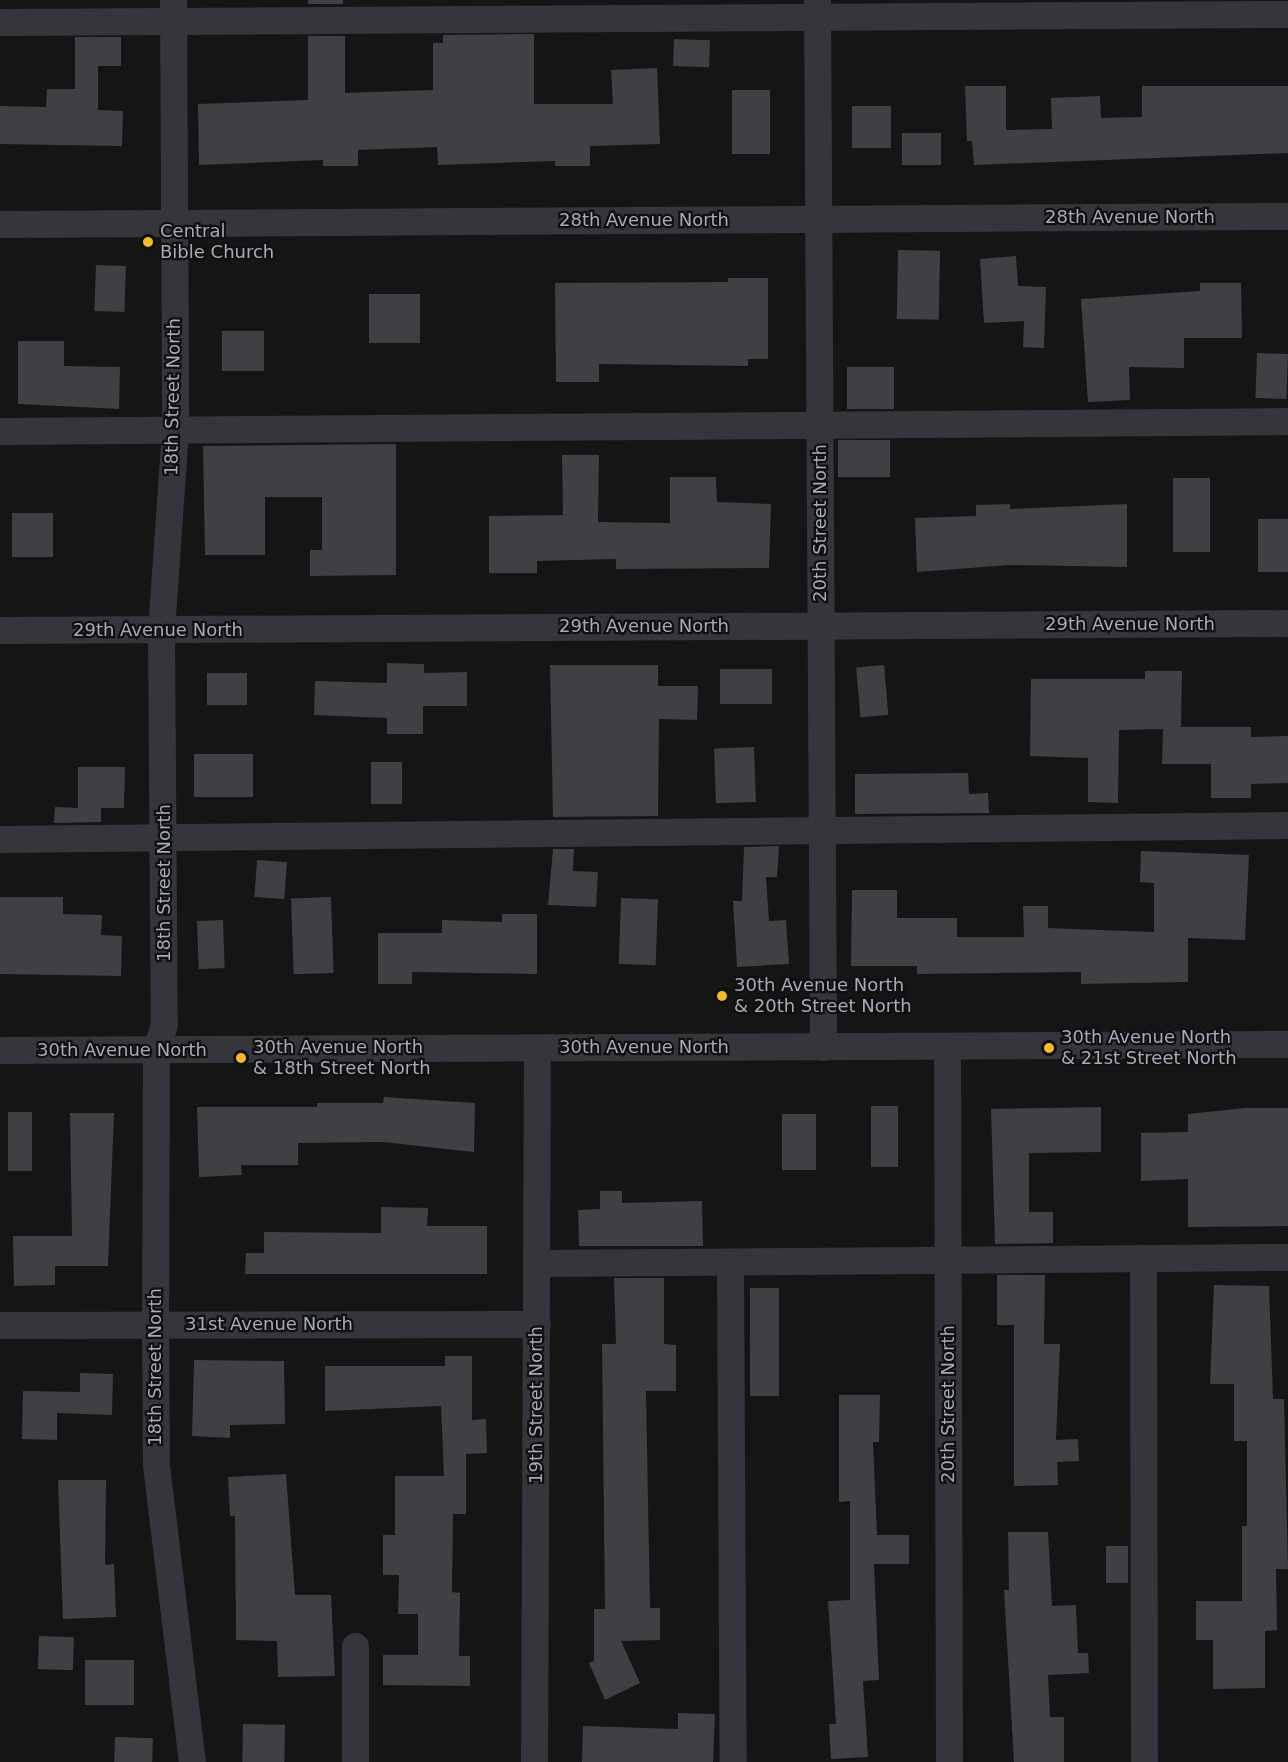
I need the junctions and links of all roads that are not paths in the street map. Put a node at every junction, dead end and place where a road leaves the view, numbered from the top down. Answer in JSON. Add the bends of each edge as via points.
{"nodes":[{"id":1,"x":817,"y":8,"type":"edge"},
{"id":2,"x":173,"y":11,"type":"edge"},
{"id":3,"x":1288,"y":14,"type":"edge"},
{"id":4,"x":0,"y":22,"type":"edge"},
{"id":5,"x":1288,"y":216,"type":"edge"},
{"id":6,"x":819,"y":219,"type":"junction"},
{"id":7,"x":174,"y":223,"type":"junction"},
{"id":8,"x":0,"y":224,"type":"edge"},
{"id":9,"x":1288,"y":421,"type":"edge"},
{"id":10,"x":819,"y":425,"type":"junction"},
{"id":11,"x":175,"y":430,"type":"junction"},
{"id":12,"x":0,"y":431,"type":"edge"},
{"id":13,"x":1288,"y":623,"type":"edge"},
{"id":14,"x":820,"y":625,"type":"junction"},
{"id":15,"x":0,"y":630,"type":"edge"},
{"id":16,"x":161,"y":630,"type":"junction"},
{"id":17,"x":1288,"y":825,"type":"edge"},
{"id":18,"x":822,"y":832,"type":"junction"},
{"id":19,"x":0,"y":839,"type":"edge"},
{"id":20,"x":164,"y":839,"type":"junction"},
{"id":21,"x":1288,"y":1044,"type":"edge"},
{"id":22,"x":947,"y":1046,"type":"junction"},
{"id":23,"x":823,"y":1047,"type":"junction"},
{"id":24,"x":537,"y":1048,"type":"junction"},
{"id":25,"x":156,"y":1049,"type":"junction"},
{"id":26,"x":0,"y":1050,"type":"edge"},
{"id":27,"x":1288,"y":1257,"type":"edge"},
{"id":28,"x":1143,"y":1260,"type":"junction"},
{"id":29,"x":537,"y":1263,"type":"junction"},
{"id":30,"x":730,"y":1263,"type":"junction"},
{"id":31,"x":947,"y":1263,"type":"junction"},
{"id":32,"x":537,"y":1324,"type":"junction"},
{"id":33,"x":0,"y":1325,"type":"edge"},
{"id":34,"x":154,"y":1325,"type":"junction"},
{"id":35,"x":355,"y":1646,"type":"dead end"},
{"id":36,"x":192,"y":1762,"type":"edge"},
{"id":37,"x":355,"y":1762,"type":"edge"},
{"id":38,"x":534,"y":1762,"type":"edge"},
{"id":39,"x":733,"y":1762,"type":"edge"},
{"id":40,"x":949,"y":1762,"type":"edge"},
{"id":41,"x":1144,"y":1762,"type":"edge"}],
"edges":[{"from":1,"to":2,"type":"street"},
{"from":1,"to":3,"type":"street"},
{"from":1,"to":6,"type":"street","name":"20th Street North"},
{"from":2,"to":4,"type":"street"},
{"from":2,"to":7,"type":"street","name":"18th Street North"},
{"from":5,"to":6,"type":"street","name":"28th Avenue North"},
{"from":6,"to":7,"type":"street","name":"28th Avenue North"},
{"from":6,"to":10,"type":"street","name":"20th Street North"},
{"from":7,"to":8,"type":"street","name":"28th Avenue North"},
{"from":7,"to":11,"type":"street","name":"18th Street North"},
{"from":9,"to":10,"type":"street"},
{"from":10,"to":11,"type":"street"},
{"from":10,"to":14,"type":"street","name":"20th Street North"},
{"from":11,"to":12,"type":"street"},
{"from":11,"to":16,"type":"street","name":"18th Street North"},
{"from":13,"to":14,"type":"street","name":"29th Avenue North"},
{"from":14,"to":16,"type":"street","name":"29th Avenue North"},
{"from":14,"to":18,"type":"street","name":"20th Street North"},
{"from":15,"to":16,"type":"street","name":"29th Avenue North"},
{"from":16,"to":20,"type":"street","name":"18th Street North"},
{"from":17,"to":18,"type":"street"},
{"from":18,"to":20,"type":"street"},
{"from":18,"to":23,"type":"street","name":"20th Street North"},
{"from":19,"to":20,"type":"street"},
{"from":20,"to":25,"type":"street","name":"18th Street North","via":[[164,1024]]},
{"from":21,"to":22,"type":"street","name":"30th Avenue North"},
{"from":22,"to":23,"type":"street","name":"30th Avenue North"},
{"from":22,"to":31,"type":"street","name":"20th Street North"},
{"from":23,"to":24,"type":"street","name":"30th Avenue North"},
{"from":24,"to":25,"type":"street","name":"30th Avenue North"},
{"from":24,"to":29,"type":"street","name":"19th Street North"},
{"from":25,"to":26,"type":"street","name":"30th Avenue North"},
{"from":25,"to":34,"type":"street","name":"18th Street North"},
{"from":27,"to":28,"type":"street"},
{"from":28,"to":31,"type":"street"},
{"from":28,"to":41,"type":"street"},
{"from":29,"to":30,"type":"street"},
{"from":29,"to":32,"type":"street","name":"19th Street North"},
{"from":30,"to":31,"type":"street"},
{"from":30,"to":39,"type":"street"},
{"from":31,"to":40,"type":"street","name":"20th Street North"},
{"from":32,"to":34,"type":"street","name":"31st Avenue North"},
{"from":32,"to":38,"type":"street","name":"19th Street North"},
{"from":33,"to":34,"type":"street","name":"31st Avenue North"},
{"from":34,"to":36,"type":"street","name":"18th Street North","via":[[156,1464]]},
{"from":35,"to":37,"type":"street"}]}
